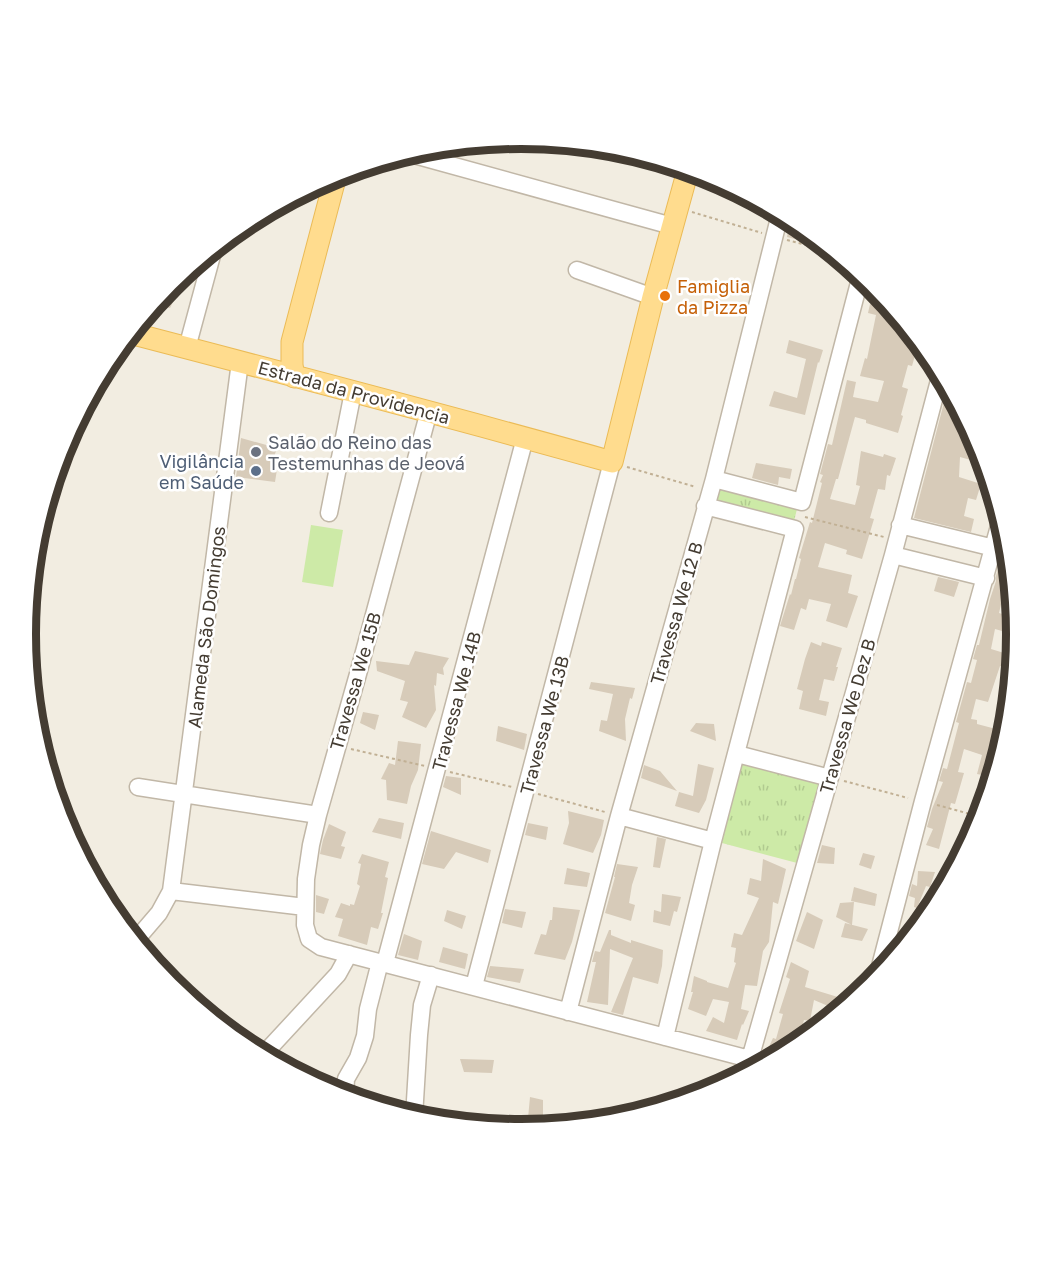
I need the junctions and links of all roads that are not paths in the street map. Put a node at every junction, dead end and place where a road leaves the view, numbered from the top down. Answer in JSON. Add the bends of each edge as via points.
{"nodes":[{"id":1,"x":427,"y":158,"type":"edge"},
{"id":2,"x":686,"y":178,"type":"edge"},
{"id":3,"x":333,"y":187,"type":"edge"},
{"id":4,"x":675,"y":217,"type":"junction"},
{"id":5,"x":778,"y":223,"type":"edge"},
{"id":6,"x":210,"y":262,"type":"edge"},
{"id":7,"x":577,"y":270,"type":"dead end"},
{"id":8,"x":858,"y":286,"type":"edge"},
{"id":9,"x":654,"y":297,"type":"junction"},
{"id":10,"x":139,"y":335,"type":"edge"},
{"id":11,"x":292,"y":342,"type":"junction"},
{"id":12,"x":187,"y":348,"type":"junction"},
{"id":13,"x":240,"y":362,"type":"junction"},
{"id":14,"x":264,"y":368,"type":"junction"},
{"id":15,"x":294,"y":377,"type":"junction"},
{"id":16,"x":937,"y":386,"type":"edge"},
{"id":17,"x":353,"y":392,"type":"junction"},
{"id":18,"x":429,"y":411,"type":"junction"},
{"id":19,"x":525,"y":438,"type":"junction"},
{"id":20,"x":612,"y":462,"type":"junction"},
{"id":21,"x":710,"y":492,"type":"junction"},
{"id":22,"x":329,"y":513,"type":"dead end"},
{"id":23,"x":799,"y":515,"type":"junction"},
{"id":24,"x":997,"y":537,"type":"edge"},
{"id":25,"x":897,"y":540,"type":"junction"},
{"id":26,"x":994,"y":548,"type":"junction"},
{"id":27,"x":986,"y":578,"type":"junction"},
{"id":28,"x":737,"y":754,"type":"junction"},
{"id":29,"x":830,"y":778,"type":"junction"},
{"id":30,"x":138,"y":787,"type":"dead end"},
{"id":31,"x":184,"y":793,"type":"junction"},
{"id":32,"x":318,"y":814,"type":"junction"},
{"id":33,"x":619,"y":816,"type":"junction"},
{"id":34,"x":713,"y":841,"type":"junction"},
{"id":35,"x":171,"y":891,"type":"junction"},
{"id":36,"x":305,"y":907,"type":"junction"},
{"id":37,"x":140,"y":935,"type":"edge"},
{"id":38,"x":349,"y":954,"type":"junction"},
{"id":39,"x":882,"y":958,"type":"edge"},
{"id":40,"x":383,"y":962,"type":"junction"},
{"id":41,"x":430,"y":975,"type":"junction"},
{"id":42,"x":474,"y":986,"type":"junction"},
{"id":43,"x":568,"y":1012,"type":"junction"},
{"id":44,"x":665,"y":1037,"type":"junction"},
{"id":45,"x":269,"y":1048,"type":"edge"},
{"id":46,"x":759,"y":1056,"type":"edge"},
{"id":47,"x":753,"y":1060,"type":"edge"},
{"id":48,"x":346,"y":1086,"type":"edge"},
{"id":49,"x":415,"y":1107,"type":"edge"}],
"edges":[{"from":1,"to":4,"type":"street"},
{"from":2,"to":4,"type":"main road","name":"Travessa We 13B"},
{"from":3,"to":11,"type":"main road"},
{"from":4,"to":9,"type":"main road","name":"Travessa We 13B"},
{"from":5,"to":21,"type":"street","name":"Travessa We 12 B"},
{"from":6,"to":12,"type":"street"},
{"from":7,"to":9,"type":"street"},
{"from":8,"to":23,"type":"street"},
{"from":9,"to":20,"type":"main road","name":"Travessa We 13B"},
{"from":10,"to":12,"type":"main road","name":"Estrada da Providencia"},
{"from":11,"to":14,"type":"main road","via":[[278,362]]},
{"from":11,"to":15,"type":"main road"},
{"from":12,"to":13,"type":"main road","name":"Estrada da Providencia"},
{"from":13,"to":14,"type":"main road","name":"Estrada da Providencia"},
{"from":13,"to":31,"type":"street","name":"Alameda São Domingos"},
{"from":14,"to":15,"type":"main road","name":"Estrada da Providencia"},
{"from":15,"to":17,"type":"main road","name":"Estrada da Providencia"},
{"from":16,"to":25,"type":"street","name":"Travessa We Dez B"},
{"from":17,"to":18,"type":"main road","name":"Estrada da Providencia"},
{"from":17,"to":22,"type":"street"},
{"from":18,"to":19,"type":"main road","name":"Estrada da Providencia"},
{"from":18,"to":32,"type":"street","name":"Travessa We 15B"},
{"from":19,"to":20,"type":"main road","name":"Estrada da Providencia"},
{"from":19,"to":40,"type":"street","name":"Travessa We 14B"},
{"from":20,"to":42,"type":"street","name":"Travessa We 13B"},
{"from":21,"to":23,"type":"street"},
{"from":21,"to":23,"type":"street"},
{"from":21,"to":33,"type":"street","name":"Travessa We 12 B"},
{"from":23,"to":28,"type":"street"},
{"from":24,"to":26,"type":"street"},
{"from":25,"to":26,"type":"street"},
{"from":25,"to":27,"type":"street"},
{"from":25,"to":29,"type":"street","name":"Travessa We Dez B"},
{"from":26,"to":27,"type":"street"},
{"from":27,"to":39,"type":"street"},
{"from":28,"to":29,"type":"street"},
{"from":28,"to":34,"type":"street"},
{"from":29,"to":46,"type":"street","name":"Travessa We Dez B"},
{"from":30,"to":31,"type":"street"},
{"from":31,"to":32,"type":"street"},
{"from":31,"to":35,"type":"street","name":"Alameda São Domingos"},
{"from":32,"to":36,"type":"street","name":"Travessa We 15B"},
{"from":33,"to":34,"type":"street"},
{"from":33,"to":43,"type":"street","name":"Travessa We 12 B"},
{"from":34,"to":44,"type":"street"},
{"from":35,"to":36,"type":"street"},
{"from":35,"to":37,"type":"street"},
{"from":36,"to":38,"type":"street","name":"Travessa We 15B","via":[[309,939],[321,947]]},
{"from":38,"to":40,"type":"street"},
{"from":38,"to":45,"type":"street","via":[[338,974]]},
{"from":40,"to":41,"type":"street"},
{"from":40,"to":48,"type":"street","name":"Travessa We 14B","via":[[368,1008],[365,1036]]},
{"from":41,"to":42,"type":"street"},
{"from":41,"to":49,"type":"street","via":[[422,1005]]},
{"from":42,"to":43,"type":"street"},
{"from":43,"to":44,"type":"street"},
{"from":44,"to":47,"type":"street"}]}
